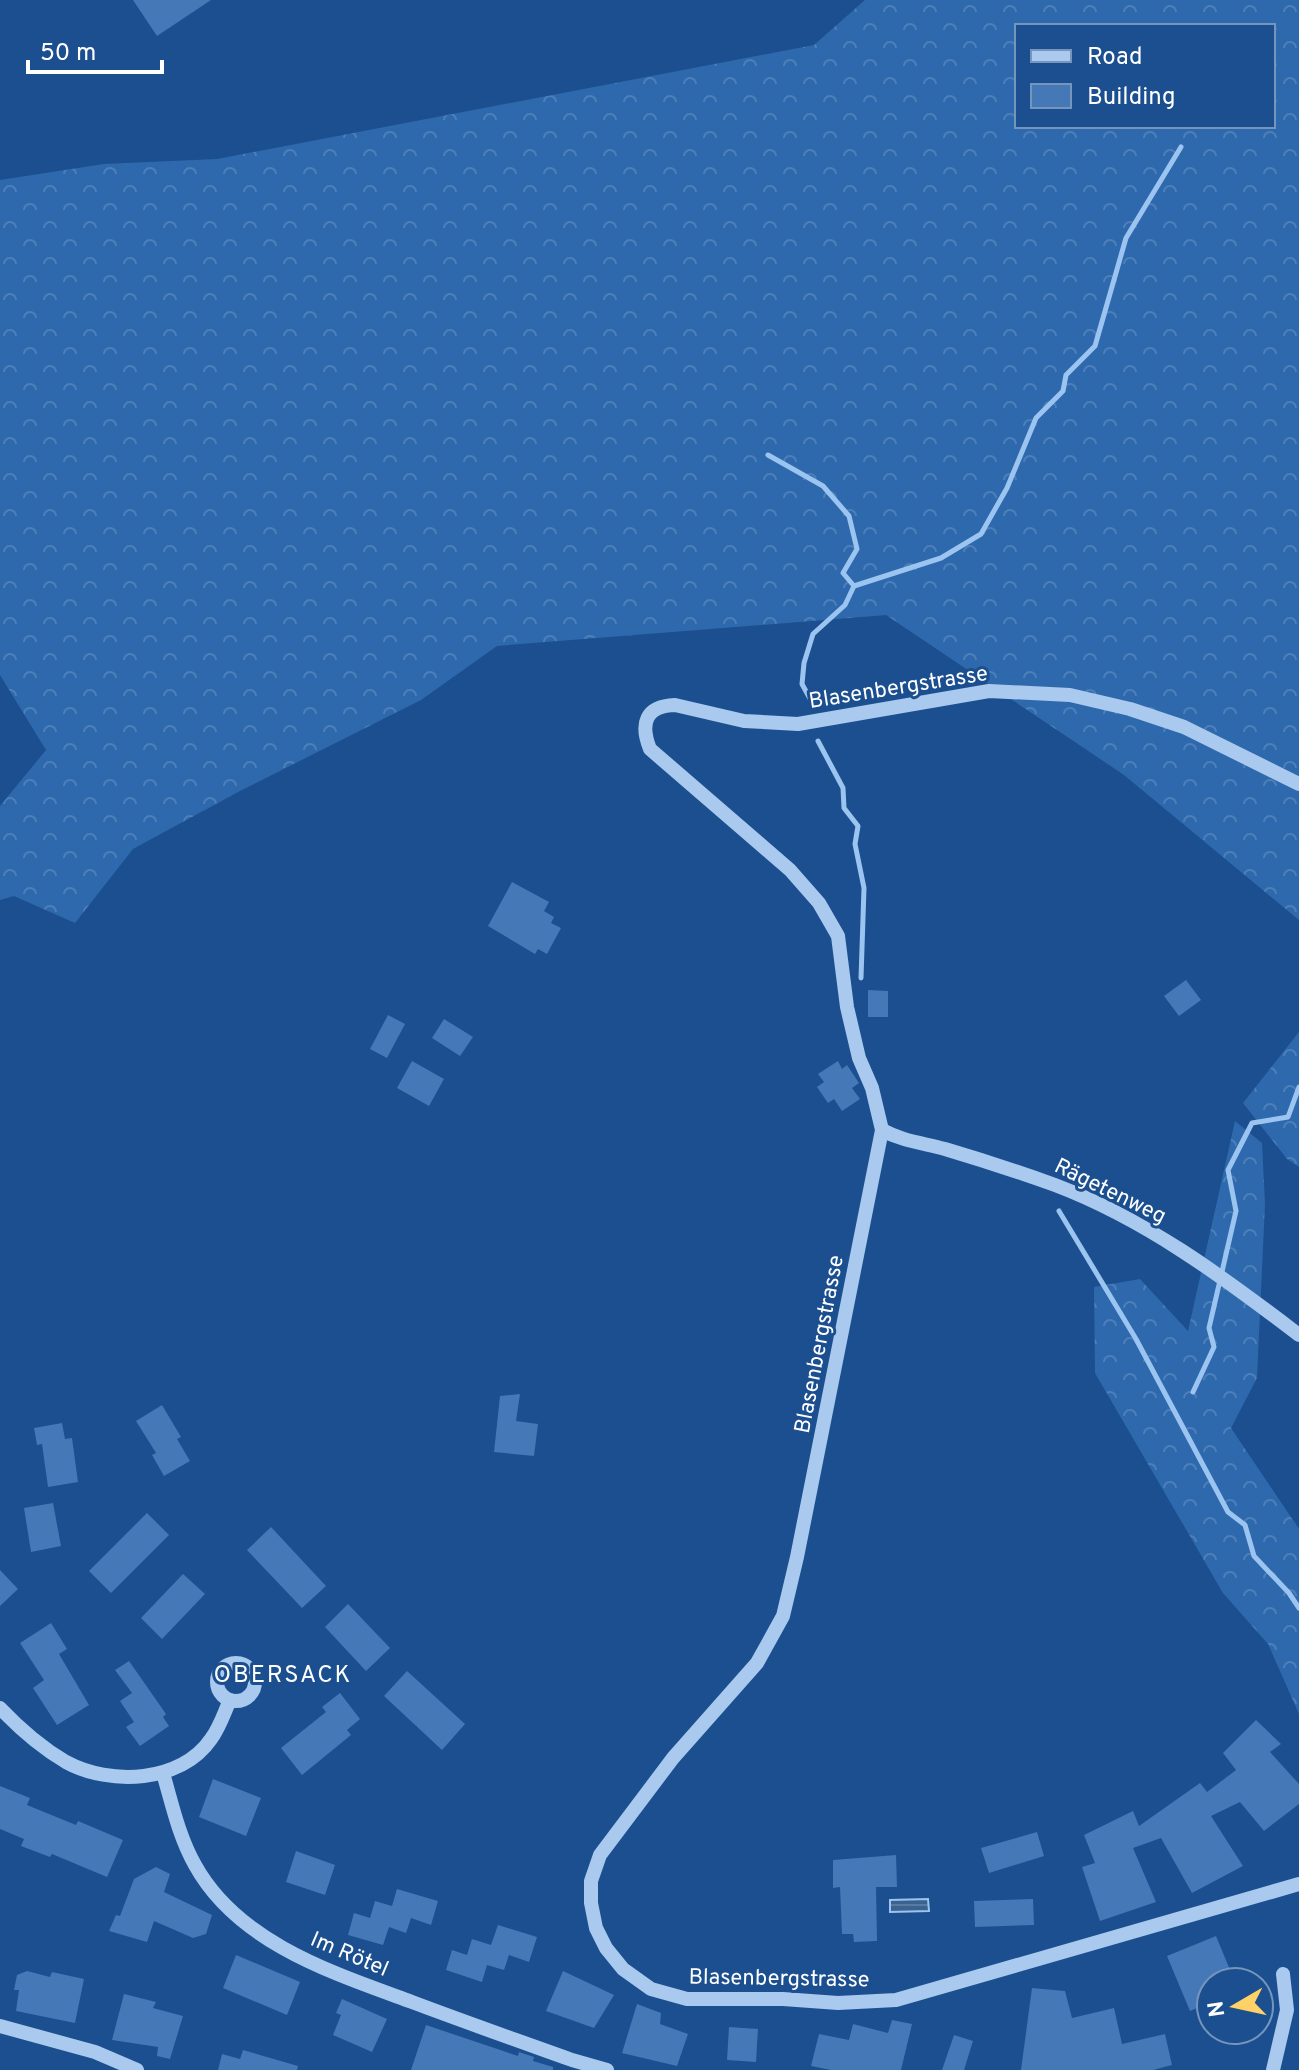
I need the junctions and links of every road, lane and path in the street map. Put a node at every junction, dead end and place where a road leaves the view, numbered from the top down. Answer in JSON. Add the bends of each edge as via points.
{"nodes":[{"id":1,"x":1299,"y":784,"type":"edge"},
{"id":2,"x":882,"y":1130,"type":"junction"},
{"id":3,"x":1299,"y":1335,"type":"edge"},
{"id":4,"x":230,"y":1700,"type":"dead end"},
{"id":5,"x":0,"y":1708,"type":"edge"},
{"id":6,"x":163,"y":1773,"type":"junction"},
{"id":7,"x":1299,"y":1884,"type":"edge"},
{"id":8,"x":1283,"y":1974,"type":"dead end"},
{"id":9,"x":0,"y":2026,"type":"edge"},
{"id":10,"x":137,"y":2070,"type":"edge"},
{"id":11,"x":607,"y":2070,"type":"edge"},
{"id":12,"x":1273,"y":2070,"type":"edge"}],
"edges":[{"from":1,"to":2,"type":"street","name":"Blasenbergstrasse","via":[[1184,727],[1130,709],[1050,693],[989,691],[798,724],[744,721],[675,705],[653,711],[645,722],[650,749],[790,870],[819,903],[838,936],[847,1007]]},
{"from":2,"to":3,"type":"street","name":"Rägetenweg","via":[[1058,1186],[1107,1208],[1207,1266]]},
{"from":2,"to":7,"type":"street","name":"Blasenbergstrasse","via":[[783,1616],[757,1663],[673,1758],[600,1855],[591,1881],[591,1903],[606,1948],[623,1969],[651,1989],[687,1999],[896,2000]]},
{"from":4,"to":6,"type":"street","via":[[201,1752]]},
{"from":5,"to":6,"type":"street","via":[[68,1763],[128,1778]]},
{"from":6,"to":11,"type":"street","name":"Im Rötel","via":[[195,1867],[226,1905],[259,1933],[329,1971]]},
{"from":8,"to":12,"type":"street","via":[[1287,2010]]},
{"from":9,"to":10,"type":"street","via":[[95,2052]]}]}
